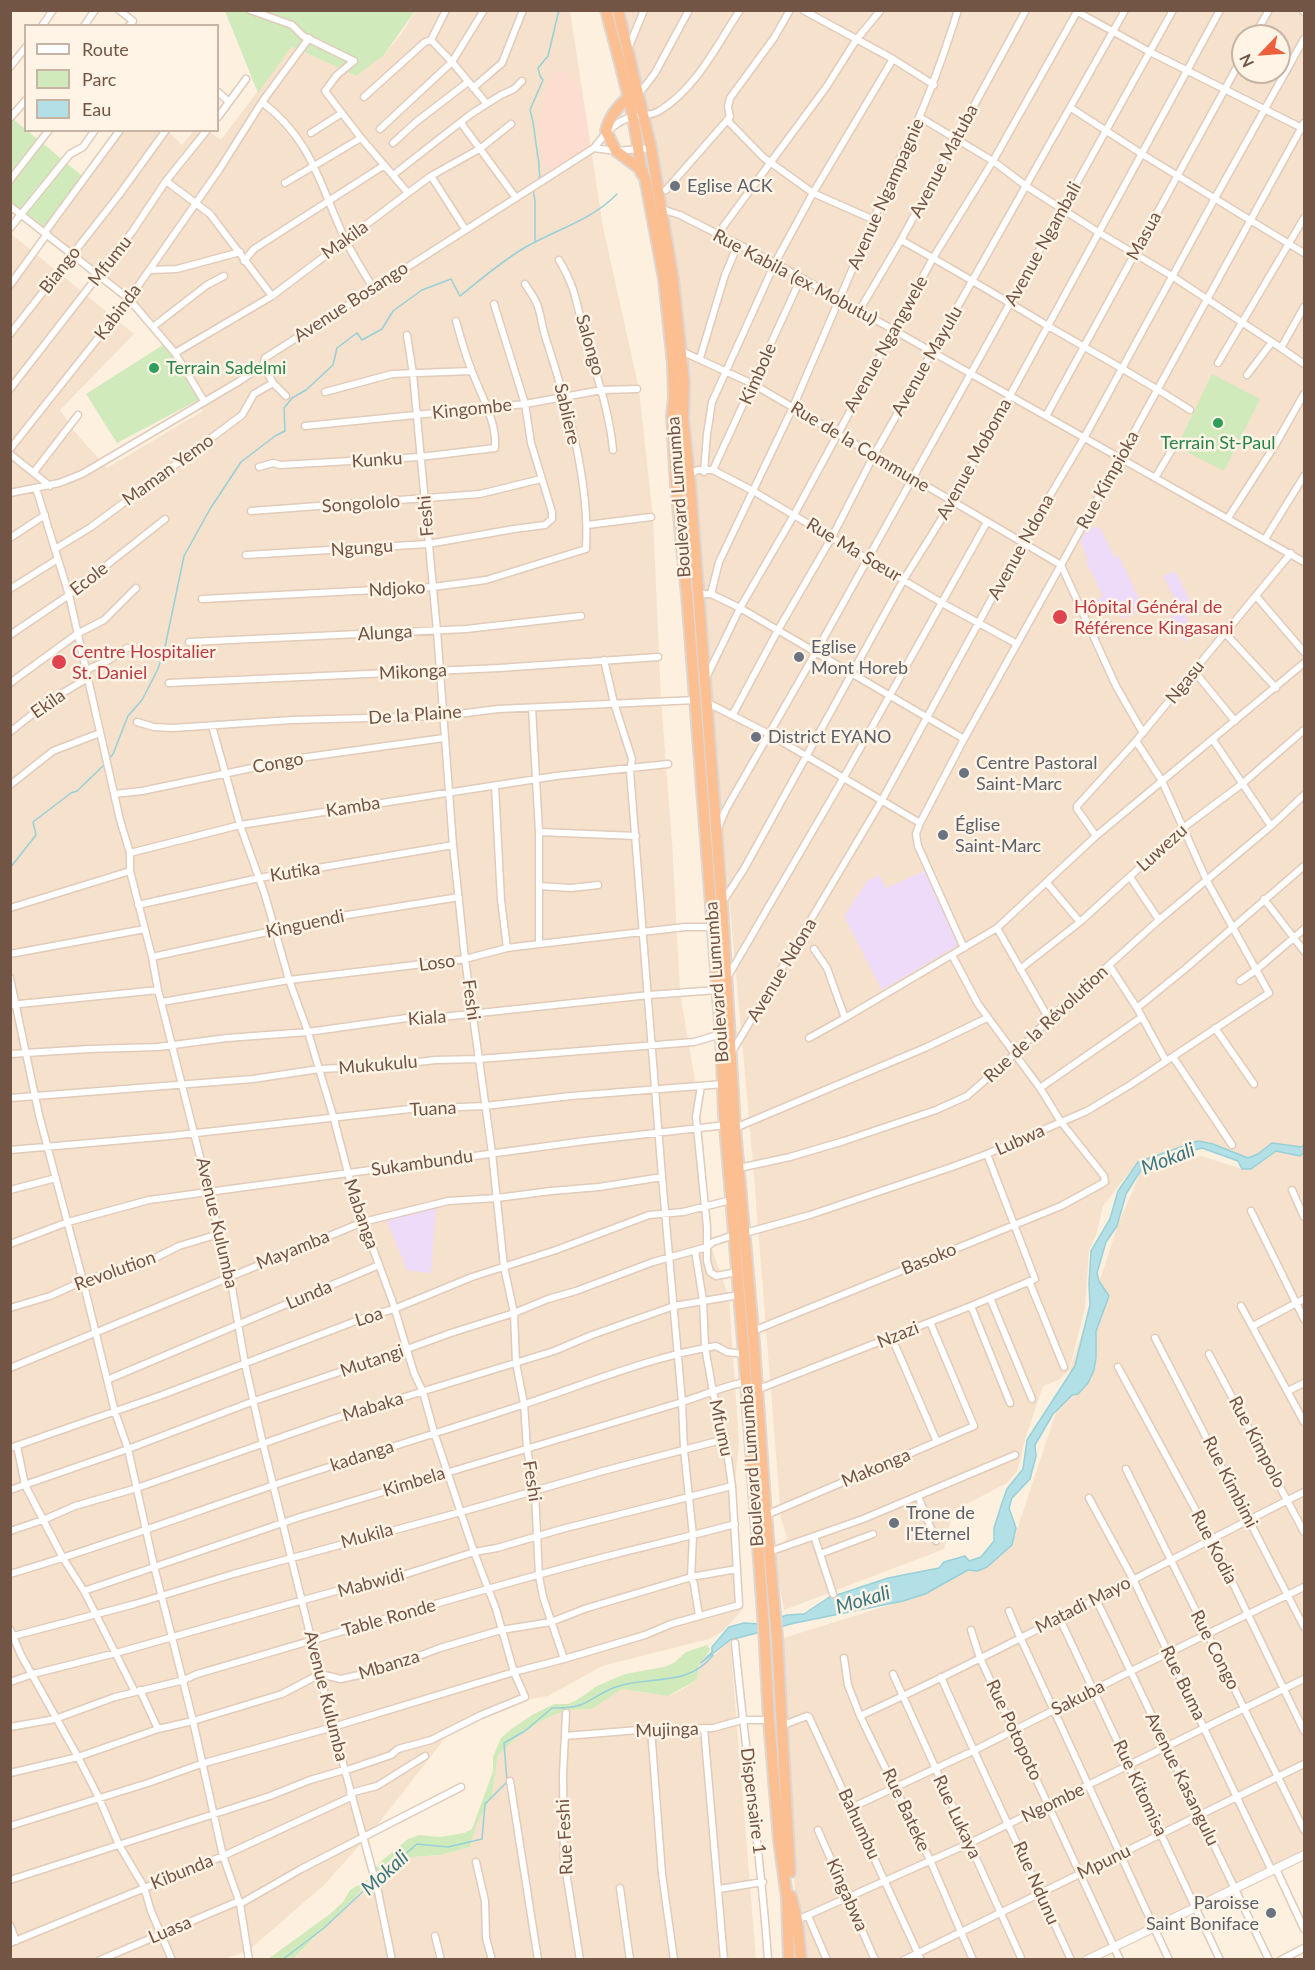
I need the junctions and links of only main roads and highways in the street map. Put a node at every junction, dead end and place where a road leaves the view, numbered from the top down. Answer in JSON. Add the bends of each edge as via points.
{"nodes":[{"id":1,"x":606,"y":10,"type":"edge"},
{"id":2,"x":618,"y":10,"type":"edge"},
{"id":3,"x":634,"y":96,"type":"junction"},
{"id":4,"x":638,"y":116,"type":"junction"},
{"id":5,"x":655,"y":170,"type":"junction"},
{"id":6,"x":642,"y":172,"type":"junction"},
{"id":7,"x":676,"y":350,"type":"junction"},
{"id":8,"x":689,"y":478,"type":"junction"},
{"id":9,"x":676,"y":485,"type":"junction"},
{"id":10,"x":700,"y":700,"type":"junction"},
{"id":11,"x":714,"y":801,"type":"junction"},
{"id":12,"x":702,"y":804,"type":"junction"},
{"id":13,"x":716,"y":904,"type":"junction"},
{"id":14,"x":720,"y":984,"type":"junction"},
{"id":15,"x":730,"y":1127,"type":"junction"},
{"id":16,"x":740,"y":1234,"type":"junction"},
{"id":17,"x":741,"y":1274,"type":"junction"},
{"id":18,"x":750,"y":1388,"type":"junction"},
{"id":19,"x":769,"y":1616,"type":"junction"},
{"id":20,"x":789,"y":1897,"type":"junction"},
{"id":21,"x":790,"y":1933,"type":"junction"},
{"id":22,"x":784,"y":1959,"type":"edge"},
{"id":23,"x":789,"y":1959,"type":"edge"},
{"id":24,"x":796,"y":1959,"type":"edge"},
{"id":25,"x":801,"y":1959,"type":"edge"}],
"edges":[{"from":1,"to":3,"type":"highway","name":"Boulevard Lumumba"},
{"from":2,"to":3,"type":"highway","name":"Boulevard Lumumba"},
{"from":3,"to":4,"type":"highway","name":"Boulevard Lumumba"},
{"from":3,"to":6,"type":"highway","via":[[621,104],[606,131],[616,151]]},
{"from":4,"to":5,"type":"highway","name":"Boulevard Lumumba"},
{"from":4,"to":6,"type":"highway","name":"Boulevard Lumumba"},
{"from":5,"to":6,"type":"highway"},
{"from":5,"to":7,"type":"highway","name":"Boulevard Lumumba","via":[[673,279]]},
{"from":6,"to":7,"type":"highway","name":"Boulevard Lumumba"},
{"from":7,"to":8,"type":"highway","name":"Boulevard Lumumba","via":[[684,382]]},
{"from":7,"to":9,"type":"highway","name":"Boulevard Lumumba","via":[[672,416]]},
{"from":8,"to":9,"type":"highway"},
{"from":8,"to":10,"type":"highway","name":"Boulevard Lumumba","via":[[704,682]]},
{"from":9,"to":10,"type":"highway","name":"Boulevard Lumumba"},
{"from":10,"to":11,"type":"highway","name":"Boulevard Lumumba"},
{"from":10,"to":12,"type":"highway","name":"Boulevard Lumumba"},
{"from":11,"to":12,"type":"highway"},
{"from":11,"to":13,"type":"highway","name":"Boulevard Lumumba"},
{"from":12,"to":13,"type":"highway","name":"Boulevard Lumumba"},
{"from":13,"to":14,"type":"highway","name":"Boulevard Lumumba"},
{"from":13,"to":14,"type":"highway","name":"Boulevard Lumumba","via":[[712,927]]},
{"from":14,"to":15,"type":"highway","name":"Boulevard Lumumba"},
{"from":14,"to":15,"type":"highway","name":"Boulevard Lumumba","via":[[732,1052]]},
{"from":15,"to":16,"type":"highway","name":"Boulevard Lumumba","via":[[739,1168]]},
{"from":15,"to":16,"type":"highway","name":"Boulevard Lumumba","via":[[731,1200]]},
{"from":16,"to":17,"type":"highway","name":"Boulevard Lumumba"},
{"from":17,"to":18,"type":"highway","name":"Boulevard Lumumba","via":[[739,1294]]},
{"from":17,"to":18,"type":"highway","name":"Boulevard Lumumba","via":[[753,1331]]},
{"from":18,"to":19,"type":"highway","name":"Boulevard Lumumba"},
{"from":18,"to":19,"type":"highway","name":"Boulevard Lumumba","via":[[771,1513]]},
{"from":19,"to":20,"type":"highway","name":"Boulevard Lumumba","via":[[777,1637]]},
{"from":19,"to":20,"type":"highway","name":"Boulevard Lumumba","via":[[765,1637],[769,1720],[779,1840]]},
{"from":20,"to":21,"type":"highway","name":"Boulevard Lumumba"},
{"from":20,"to":22,"type":"highway","via":[[781,1923]]},
{"from":20,"to":25,"type":"highway","via":[[803,1918]]},
{"from":21,"to":23,"type":"highway","name":"Boulevard Lumumba"},
{"from":21,"to":24,"type":"highway","name":"Boulevard Lumumba"}]}
